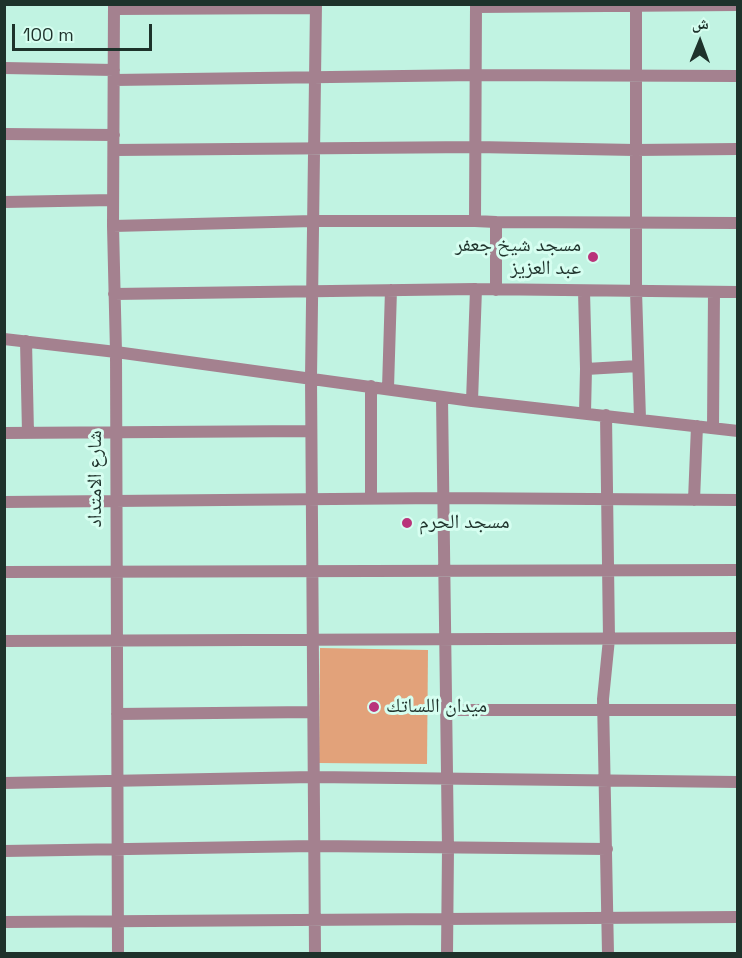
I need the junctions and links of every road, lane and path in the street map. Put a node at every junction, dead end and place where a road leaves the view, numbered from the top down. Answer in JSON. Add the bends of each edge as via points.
{"nodes":[{"id":1,"x":636,"y":5,"type":"edge"},
{"id":2,"x":738,"y":5,"type":"edge"},
{"id":3,"x":316,"y":6,"type":"edge"},
{"id":4,"x":476,"y":6,"type":"edge"},
{"id":5,"x":114,"y":7,"type":"edge"},
{"id":6,"x":4,"y":68,"type":"edge"},
{"id":7,"x":114,"y":75,"type":"junction"},
{"id":8,"x":476,"y":75,"type":"junction"},
{"id":9,"x":636,"y":76,"type":"junction"},
{"id":10,"x":738,"y":76,"type":"edge"},
{"id":11,"x":316,"y":78,"type":"junction"},
{"id":12,"x":4,"y":134,"type":"edge"},
{"id":13,"x":114,"y":135,"type":"junction"},
{"id":14,"x":476,"y":147,"type":"junction"},
{"id":15,"x":315,"y":148,"type":"junction"},
{"id":16,"x":738,"y":149,"type":"edge"},
{"id":17,"x":114,"y":150,"type":"junction"},
{"id":18,"x":635,"y":150,"type":"junction"},
{"id":19,"x":113,"y":200,"type":"junction"},
{"id":20,"x":4,"y":202,"type":"edge"},
{"id":21,"x":313,"y":221,"type":"junction"},
{"id":22,"x":475,"y":222,"type":"junction"},
{"id":23,"x":496,"y":222,"type":"junction"},
{"id":24,"x":636,"y":223,"type":"junction"},
{"id":25,"x":738,"y":223,"type":"edge"},
{"id":26,"x":113,"y":226,"type":"junction"},
{"id":27,"x":476,"y":289,"type":"junction"},
{"id":28,"x":391,"y":290,"type":"junction"},
{"id":29,"x":496,"y":290,"type":"junction"},
{"id":30,"x":584,"y":291,"type":"junction"},
{"id":31,"x":636,"y":291,"type":"junction"},
{"id":32,"x":312,"y":292,"type":"junction"},
{"id":33,"x":714,"y":292,"type":"junction"},
{"id":34,"x":738,"y":292,"type":"edge"},
{"id":35,"x":114,"y":294,"type":"junction"},
{"id":36,"x":4,"y":339,"type":"edge"},
{"id":37,"x":26,"y":341,"type":"junction"},
{"id":38,"x":116,"y":352,"type":"junction"},
{"id":39,"x":638,"y":366,"type":"junction"},
{"id":40,"x":586,"y":369,"type":"junction"},
{"id":41,"x":311,"y":378,"type":"junction"},
{"id":42,"x":371,"y":386,"type":"junction"},
{"id":43,"x":388,"y":388,"type":"junction"},
{"id":44,"x":442,"y":397,"type":"junction"},
{"id":45,"x":472,"y":401,"type":"junction"},
{"id":46,"x":585,"y":413,"type":"junction"},
{"id":47,"x":606,"y":415,"type":"junction"},
{"id":48,"x":639,"y":419,"type":"junction"},
{"id":49,"x":697,"y":426,"type":"junction"},
{"id":50,"x":713,"y":428,"type":"junction"},
{"id":51,"x":311,"y":431,"type":"junction"},
{"id":52,"x":738,"y":431,"type":"edge"},
{"id":53,"x":116,"y":432,"type":"junction"},
{"id":54,"x":4,"y":433,"type":"edge"},
{"id":55,"x":28,"y":433,"type":"junction"},
{"id":56,"x":312,"y":498,"type":"junction"},
{"id":57,"x":371,"y":498,"type":"junction"},
{"id":58,"x":443,"y":498,"type":"junction"},
{"id":59,"x":607,"y":499,"type":"junction"},
{"id":60,"x":694,"y":500,"type":"junction"},
{"id":61,"x":738,"y":500,"type":"edge"},
{"id":62,"x":116,"y":501,"type":"junction"},
{"id":63,"x":4,"y":502,"type":"edge"},
{"id":64,"x":445,"y":569,"type":"junction"},
{"id":65,"x":609,"y":569,"type":"junction"},
{"id":66,"x":738,"y":570,"type":"edge"},
{"id":67,"x":312,"y":571,"type":"junction"},
{"id":68,"x":4,"y":572,"type":"edge"},
{"id":69,"x":116,"y":572,"type":"junction"},
{"id":70,"x":738,"y":638,"type":"edge"},
{"id":71,"x":445,"y":639,"type":"junction"},
{"id":72,"x":609,"y":639,"type":"junction"},
{"id":73,"x":312,"y":640,"type":"junction"},
{"id":74,"x":4,"y":641,"type":"edge"},
{"id":75,"x":117,"y":642,"type":"junction"},
{"id":76,"x":446,"y":710,"type":"junction"},
{"id":77,"x":738,"y":710,"type":"edge"},
{"id":78,"x":603,"y":711,"type":"junction"},
{"id":79,"x":312,"y":712,"type":"junction"},
{"id":80,"x":117,"y":714,"type":"junction"},
{"id":81,"x":313,"y":777,"type":"junction"},
{"id":82,"x":447,"y":778,"type":"junction"},
{"id":83,"x":605,"y":781,"type":"junction"},
{"id":84,"x":117,"y":782,"type":"junction"},
{"id":85,"x":738,"y":782,"type":"edge"},
{"id":86,"x":4,"y":783,"type":"edge"},
{"id":87,"x":314,"y":846,"type":"junction"},
{"id":88,"x":448,"y":848,"type":"junction"},
{"id":89,"x":118,"y":849,"type":"junction"},
{"id":90,"x":607,"y":849,"type":"junction"},
{"id":91,"x":4,"y":851,"type":"edge"},
{"id":92,"x":607,"y":917,"type":"junction"},
{"id":93,"x":738,"y":917,"type":"edge"},
{"id":94,"x":447,"y":918,"type":"junction"},
{"id":95,"x":118,"y":920,"type":"junction"},
{"id":96,"x":315,"y":920,"type":"junction"},
{"id":97,"x":4,"y":922,"type":"edge"},
{"id":98,"x":118,"y":954,"type":"edge"},
{"id":99,"x":315,"y":954,"type":"edge"},
{"id":100,"x":447,"y":954,"type":"edge"},
{"id":101,"x":608,"y":954,"type":"edge"}],
"edges":[{"from":1,"to":2,"type":"street"},
{"from":1,"to":4,"type":"street"},
{"from":1,"to":9,"type":"street"},
{"from":3,"to":5,"type":"street"},
{"from":3,"to":11,"type":"street"},
{"from":4,"to":8,"type":"street"},
{"from":5,"to":7,"type":"street","name":"شارع الامتداد"},
{"from":6,"to":7,"type":"street"},
{"from":7,"to":11,"type":"street"},
{"from":7,"to":13,"type":"street","name":"شارع الامتداد"},
{"from":8,"to":9,"type":"street"},
{"from":8,"to":11,"type":"street"},
{"from":8,"to":14,"type":"street"},
{"from":9,"to":10,"type":"street"},
{"from":9,"to":18,"type":"street"},
{"from":11,"to":15,"type":"street"},
{"from":12,"to":13,"type":"street"},
{"from":13,"to":17,"type":"street","name":"شارع الامتداد"},
{"from":14,"to":15,"type":"street"},
{"from":14,"to":18,"type":"street"},
{"from":14,"to":22,"type":"street"},
{"from":15,"to":17,"type":"street"},
{"from":15,"to":21,"type":"street"},
{"from":16,"to":18,"type":"street"},
{"from":17,"to":19,"type":"street","name":"شارع الامتداد"},
{"from":18,"to":24,"type":"street"},
{"from":19,"to":20,"type":"street"},
{"from":19,"to":26,"type":"street","name":"شارع الامتداد"},
{"from":21,"to":22,"type":"street"},
{"from":21,"to":26,"type":"street"},
{"from":21,"to":32,"type":"street"},
{"from":22,"to":23,"type":"street"},
{"from":23,"to":24,"type":"street"},
{"from":23,"to":29,"type":"street"},
{"from":24,"to":25,"type":"street"},
{"from":24,"to":31,"type":"street"},
{"from":26,"to":35,"type":"street","name":"شارع الامتداد"},
{"from":27,"to":28,"type":"street"},
{"from":27,"to":29,"type":"street"},
{"from":27,"to":45,"type":"street"},
{"from":28,"to":32,"type":"street"},
{"from":28,"to":43,"type":"street"},
{"from":29,"to":30,"type":"street"},
{"from":30,"to":31,"type":"street"},
{"from":30,"to":40,"type":"street"},
{"from":31,"to":33,"type":"street"},
{"from":31,"to":39,"type":"street"},
{"from":32,"to":35,"type":"street"},
{"from":32,"to":41,"type":"street"},
{"from":33,"to":34,"type":"street"},
{"from":33,"to":50,"type":"street"},
{"from":35,"to":38,"type":"street","name":"شارع الامتداد"},
{"from":36,"to":37,"type":"street"},
{"from":37,"to":38,"type":"street"},
{"from":37,"to":55,"type":"street"},
{"from":38,"to":41,"type":"street"},
{"from":38,"to":53,"type":"street","name":"شارع الامتداد"},
{"from":39,"to":40,"type":"street"},
{"from":39,"to":48,"type":"street"},
{"from":40,"to":46,"type":"street"},
{"from":41,"to":42,"type":"street"},
{"from":41,"to":51,"type":"street"},
{"from":42,"to":43,"type":"street"},
{"from":42,"to":57,"type":"street"},
{"from":43,"to":44,"type":"street"},
{"from":44,"to":45,"type":"street"},
{"from":44,"to":58,"type":"street"},
{"from":45,"to":46,"type":"street"},
{"from":46,"to":47,"type":"street"},
{"from":47,"to":48,"type":"street"},
{"from":47,"to":59,"type":"street"},
{"from":48,"to":49,"type":"street"},
{"from":49,"to":50,"type":"street"},
{"from":49,"to":60,"type":"street"},
{"from":50,"to":52,"type":"street"},
{"from":51,"to":53,"type":"street"},
{"from":51,"to":56,"type":"street"},
{"from":53,"to":55,"type":"street"},
{"from":53,"to":62,"type":"street","name":"شارع الامتداد"},
{"from":54,"to":55,"type":"street"},
{"from":56,"to":57,"type":"street"},
{"from":56,"to":62,"type":"street"},
{"from":56,"to":67,"type":"street"},
{"from":57,"to":58,"type":"street"},
{"from":58,"to":59,"type":"street"},
{"from":58,"to":64,"type":"street"},
{"from":59,"to":60,"type":"street"},
{"from":59,"to":65,"type":"street"},
{"from":60,"to":61,"type":"street"},
{"from":62,"to":63,"type":"street"},
{"from":62,"to":69,"type":"street","name":"شارع الامتداد"},
{"from":64,"to":65,"type":"street"},
{"from":64,"to":67,"type":"street"},
{"from":64,"to":71,"type":"street"},
{"from":65,"to":66,"type":"street"},
{"from":65,"to":72,"type":"street"},
{"from":67,"to":69,"type":"street"},
{"from":67,"to":73,"type":"street"},
{"from":68,"to":69,"type":"street"},
{"from":69,"to":75,"type":"street","name":"شارع الامتداد"},
{"from":70,"to":72,"type":"street"},
{"from":71,"to":72,"type":"street"},
{"from":71,"to":73,"type":"street"},
{"from":71,"to":76,"type":"street"},
{"from":72,"to":78,"type":"street"},
{"from":73,"to":75,"type":"street"},
{"from":73,"to":79,"type":"street"},
{"from":74,"to":75,"type":"street"},
{"from":75,"to":80,"type":"street","name":"شارع الامتداد"},
{"from":76,"to":78,"type":"street"},
{"from":76,"to":82,"type":"street"},
{"from":77,"to":78,"type":"street"},
{"from":78,"to":83,"type":"street"},
{"from":79,"to":80,"type":"street"},
{"from":79,"to":81,"type":"street"},
{"from":80,"to":84,"type":"street","name":"شارع الامتداد"},
{"from":81,"to":82,"type":"street"},
{"from":81,"to":84,"type":"street"},
{"from":81,"to":87,"type":"street"},
{"from":82,"to":83,"type":"street"},
{"from":82,"to":88,"type":"street"},
{"from":83,"to":85,"type":"street"},
{"from":83,"to":90,"type":"street"},
{"from":84,"to":86,"type":"street"},
{"from":84,"to":89,"type":"street","name":"شارع الامتداد"},
{"from":87,"to":88,"type":"street"},
{"from":87,"to":89,"type":"street"},
{"from":87,"to":96,"type":"street"},
{"from":88,"to":90,"type":"street"},
{"from":88,"to":94,"type":"street"},
{"from":89,"to":91,"type":"street"},
{"from":89,"to":95,"type":"street","name":"شارع الامتداد"},
{"from":90,"to":92,"type":"street"},
{"from":92,"to":93,"type":"street"},
{"from":92,"to":94,"type":"street"},
{"from":92,"to":101,"type":"street"},
{"from":94,"to":96,"type":"street"},
{"from":94,"to":100,"type":"street"},
{"from":95,"to":96,"type":"street"},
{"from":95,"to":97,"type":"street"},
{"from":95,"to":98,"type":"street","name":"شارع الامتداد"},
{"from":96,"to":99,"type":"street"}]}
